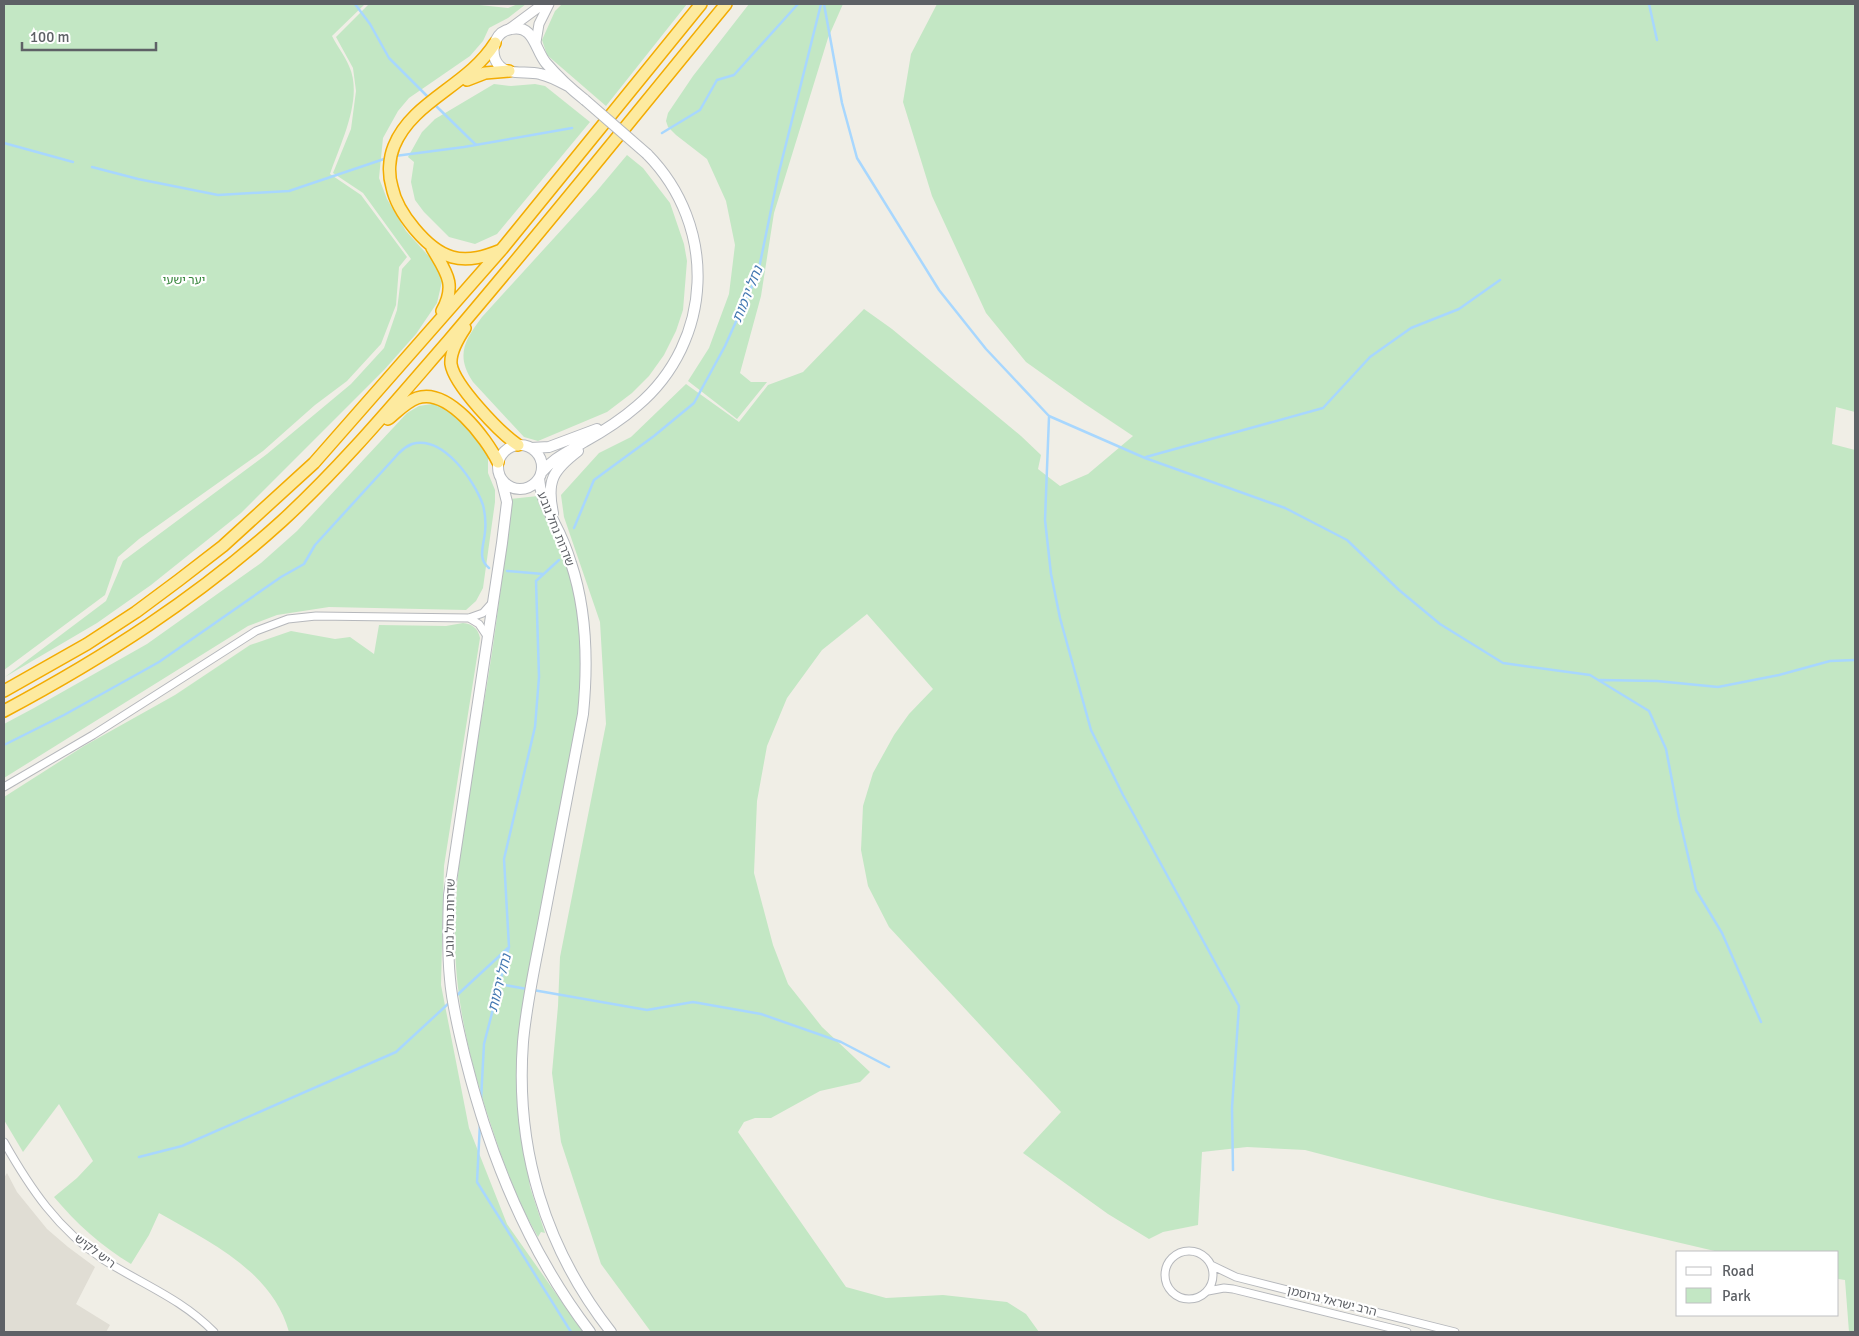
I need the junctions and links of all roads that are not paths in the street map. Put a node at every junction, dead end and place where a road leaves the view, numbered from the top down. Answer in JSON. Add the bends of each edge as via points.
{"nodes":[{"id":1,"x":543,"y":4,"type":"edge"},
{"id":2,"x":549,"y":4,"type":"edge"},
{"id":3,"x":702,"y":4,"type":"edge"},
{"id":4,"x":726,"y":4,"type":"edge"},
{"id":5,"x":508,"y":30,"type":"junction"},
{"id":6,"x":495,"y":43,"type":"junction"},
{"id":7,"x":537,"y":46,"type":"junction"},
{"id":8,"x":509,"y":71,"type":"junction"},
{"id":9,"x":521,"y":72,"type":"junction"},
{"id":10,"x":454,"y":86,"type":"junction"},
{"id":11,"x":568,"y":86,"type":"junction"},
{"id":12,"x":430,"y":244,"type":"junction"},
{"id":13,"x":502,"y":249,"type":"junction"},
{"id":14,"x":487,"y":295,"type":"junction"},
{"id":15,"x":431,"y":330,"type":"junction"},
{"id":16,"x":625,"y":415,"type":"junction"},
{"id":17,"x":604,"y":430,"type":"junction"},
{"id":18,"x":359,"y":445,"type":"junction"},
{"id":19,"x":518,"y":445,"type":"junction"},
{"id":20,"x":531,"y":448,"type":"junction"},
{"id":21,"x":498,"y":462,"type":"junction"},
{"id":22,"x":540,"y":476,"type":"junction"},
{"id":23,"x":501,"y":478,"type":"junction"},
{"id":24,"x":555,"y":523,"type":"junction"},
{"id":25,"x":494,"y":598,"type":"junction"},
{"id":26,"x":469,"y":618,"type":"junction"},
{"id":27,"x":488,"y":640,"type":"junction"},
{"id":28,"x":4,"y":691,"type":"edge"},
{"id":29,"x":4,"y":711,"type":"edge"},
{"id":30,"x":4,"y":787,"type":"edge"},
{"id":31,"x":4,"y":1142,"type":"edge"},
{"id":32,"x":1211,"y":1265,"type":"junction"},
{"id":33,"x":1208,"y":1291,"type":"junction"},
{"id":34,"x":214,"y":1332,"type":"edge"},
{"id":35,"x":590,"y":1332,"type":"edge"},
{"id":36,"x":611,"y":1332,"type":"edge"},
{"id":37,"x":1407,"y":1332,"type":"edge"},
{"id":38,"x":1454,"y":1332,"type":"edge"}],
"edges":[{"from":1,"to":5,"type":"street"},
{"from":2,"to":7,"type":"street","via":[[538,24]]},
{"from":3,"to":13,"type":"highway"},
{"from":4,"to":14,"type":"highway"},
{"from":5,"to":6,"type":"main road"},
{"from":5,"to":7,"type":"main road","via":[[523,30],[530,34]]},
{"from":6,"to":8,"type":"main road","via":[[496,60]]},
{"from":6,"to":10,"type":"highway","via":[[480,63]]},
{"from":7,"to":9,"type":"main road","via":[[534,63]]},
{"from":7,"to":11,"type":"main road","via":[[545,62]]},
{"from":8,"to":9,"type":"main road"},
{"from":8,"to":10,"type":"highway","via":[[484,73]]},
{"from":9,"to":11,"type":"main road","via":[[542,74]]},
{"from":10,"to":12,"type":"highway","via":[[408,121],[391,159],[392,188],[398,203],[408,220]]},
{"from":11,"to":16,"type":"main road","bridge":true,"via":[[647,154],[667,178],[685,208],[695,242],[698,281],[693,313],[678,355],[657,387]]},
{"from":12,"to":13,"type":"highway","via":[[459,258],[485,256]]},
{"from":12,"to":15,"type":"highway","via":[[446,272],[450,289],[449,299]]},
{"from":13,"to":15,"type":"highway"},
{"from":14,"to":18,"type":"highway"},
{"from":14,"to":19,"type":"highway","via":[[462,333],[452,353],[451,363],[459,384],[501,432]]},
{"from":15,"to":28,"type":"highway","via":[[314,463],[223,546],[136,612]]},
{"from":16,"to":17,"type":"main road"},
{"from":16,"to":20,"type":"main road","via":[[560,444]]},
{"from":17,"to":22,"type":"main road","via":[[556,458]]},
{"from":17,"to":24,"type":"main road","via":[[554,473],[550,494]]},
{"from":18,"to":21,"type":"highway","via":[[405,405],[417,398],[430,396],[461,414],[488,444]]},
{"from":18,"to":29,"type":"highway","via":[[281,522],[191,595],[96,660]]},
{"from":19,"to":20,"type":"main road"},
{"from":19,"to":21,"type":"main road","via":[[505,450]]},
{"from":20,"to":22,"type":"main road","via":[[542,464]]},
{"from":21,"to":23,"type":"main road"},
{"from":22,"to":23,"type":"main road","via":[[529,487],[520,489],[510,487]]},
{"from":22,"to":24,"type":"main road","name":"שדרות נחל נובע","via":[[541,497]]},
{"from":23,"to":25,"type":"main road","name":"שדרות נחל נובע","via":[[507,502]]},
{"from":24,"to":36,"type":"main road","name":"שדרות נחל נובע","via":[[579,590],[586,646],[586,682],[583,714],[526,1016],[523,1042],[525,1127],[534,1179],[549,1228],[579,1286]]},
{"from":25,"to":26,"type":"street","via":[[483,613]]},
{"from":25,"to":27,"type":"main road","name":"שדרות נחל נובע"},
{"from":26,"to":27,"type":"street","via":[[483,627]]},
{"from":26,"to":30,"type":"street","via":[[316,616],[288,620],[256,631],[93,735]]},
{"from":27,"to":35,"type":"main road","name":"שדרות נחל נובע","via":[[449,895],[448,934],[454,1009],[473,1090],[499,1166],[548,1267]]},
{"from":31,"to":34,"type":"street","name":"ריש לקיש","via":[[46,1209],[79,1240],[102,1259],[188,1308]]},
{"from":32,"to":33,"type":"street","via":[[1213,1276]]},
{"from":32,"to":33,"type":"street","via":[[1202,1255],[1187,1251],[1174,1257],[1166,1270],[1168,1285],[1178,1296],[1194,1299]]},
{"from":32,"to":38,"type":"street","name":"הרב ישראל גרוסמן","via":[[1236,1277]]},
{"from":33,"to":37,"type":"street","name":"הרב ישראל גרוסמן","via":[[1233,1289]]}]}
